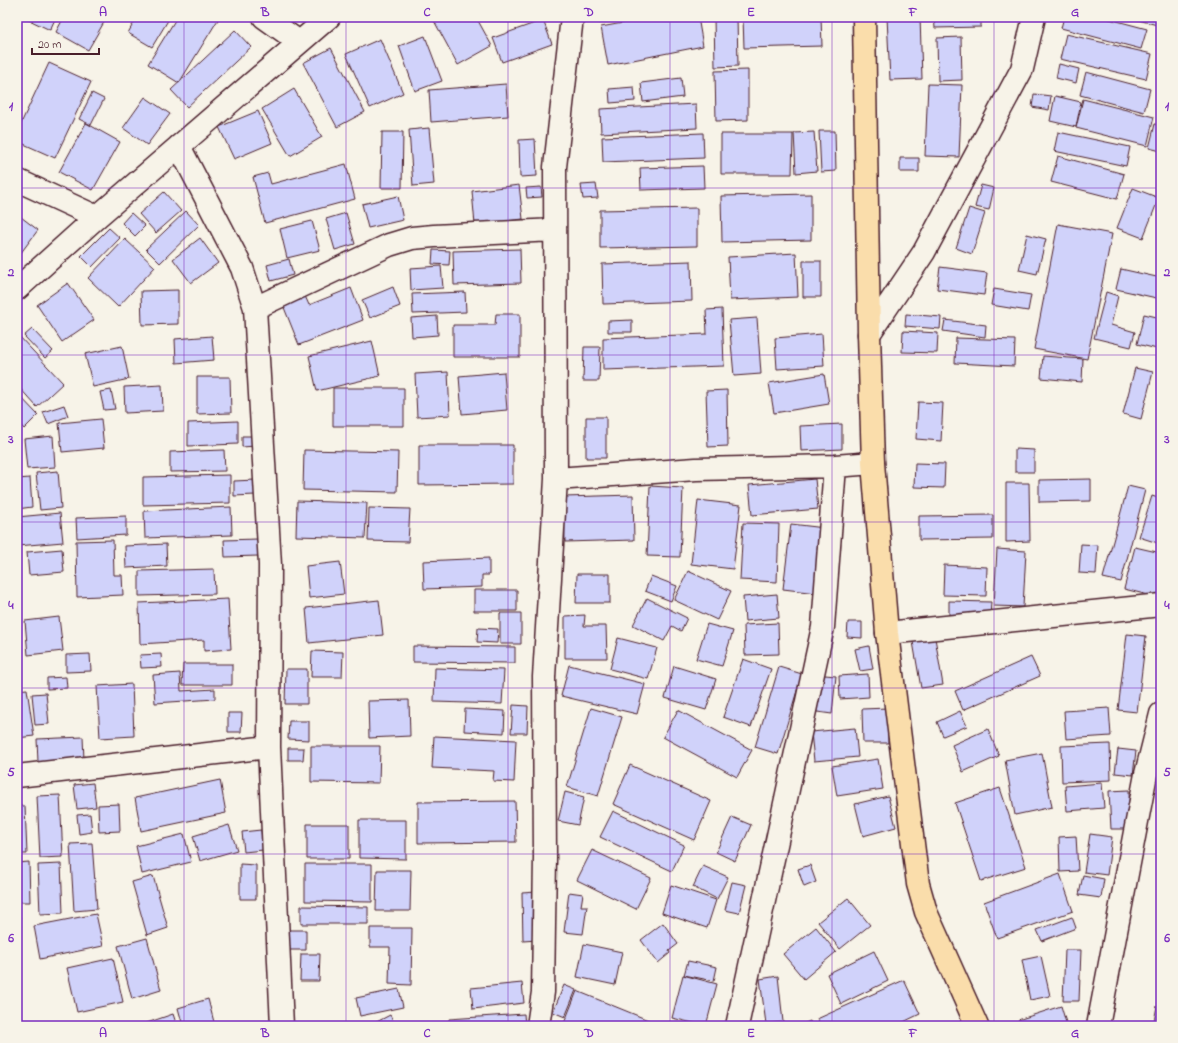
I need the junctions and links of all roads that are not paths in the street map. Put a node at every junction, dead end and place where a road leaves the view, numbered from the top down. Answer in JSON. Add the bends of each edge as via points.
{"nodes":[{"id":1,"x":264,"y":17,"type":"edge"},
{"id":2,"x":329,"y":17,"type":"edge"},
{"id":3,"x":572,"y":17,"type":"edge"},
{"id":4,"x":864,"y":17,"type":"edge"},
{"id":5,"x":1034,"y":17,"type":"edge"},
{"id":6,"x":299,"y":42,"type":"junction"},
{"id":7,"x":179,"y":146,"type":"junction"},
{"id":8,"x":17,"y":180,"type":"edge"},
{"id":9,"x":97,"y":217,"type":"junction"},
{"id":10,"x":555,"y":230,"type":"junction"},
{"id":11,"x":17,"y":289,"type":"edge"},
{"id":12,"x":255,"y":308,"type":"junction"},
{"id":13,"x":869,"y":334,"type":"junction"},
{"id":14,"x":873,"y":463,"type":"junction"},
{"id":15,"x":835,"y":466,"type":"junction"},
{"id":16,"x":556,"y":479,"type":"junction"},
{"id":17,"x":1161,"y":606,"type":"edge"},
{"id":18,"x":887,"y":633,"type":"junction"},
{"id":19,"x":1161,"y":714,"type":"edge"},
{"id":20,"x":269,"y":747,"type":"junction"},
{"id":21,"x":17,"y":776,"type":"edge"},
{"id":22,"x":282,"y":1026,"type":"edge"},
{"id":23,"x":538,"y":1026,"type":"edge"},
{"id":24,"x":737,"y":1026,"type":"edge"},
{"id":25,"x":977,"y":1026,"type":"edge"},
{"id":26,"x":1098,"y":1026,"type":"edge"}],
"edges":[{"from":1,"to":6,"type":"street"},
{"from":2,"to":6,"type":"street"},
{"from":3,"to":10,"type":"street","via":[[556,168]]},
{"from":4,"to":13,"type":"main road"},
{"from":5,"to":13,"type":"street","via":[[1022,69],[924,252]]},
{"from":6,"to":7,"type":"street"},
{"from":7,"to":9,"type":"street"},
{"from":7,"to":12,"type":"street","via":[[242,268]]},
{"from":8,"to":9,"type":"street"},
{"from":9,"to":11,"type":"street"},
{"from":10,"to":12,"type":"street","via":[[412,238],[389,245]]},
{"from":10,"to":16,"type":"street"},
{"from":12,"to":20,"type":"street","via":[[270,565]]},
{"from":13,"to":14,"type":"main road"},
{"from":14,"to":15,"type":"street"},
{"from":14,"to":18,"type":"main road"},
{"from":15,"to":16,"type":"street","via":[[696,469]]},
{"from":15,"to":24,"type":"street","via":[[823,627]]},
{"from":16,"to":23,"type":"street","via":[[544,677],[546,857],[543,992]]},
{"from":17,"to":18,"type":"street"},
{"from":18,"to":25,"type":"main road","via":[[918,884],[926,912]]},
{"from":19,"to":26,"type":"street","via":[[1146,774]]},
{"from":20,"to":21,"type":"street"},
{"from":20,"to":22,"type":"street"}]}
